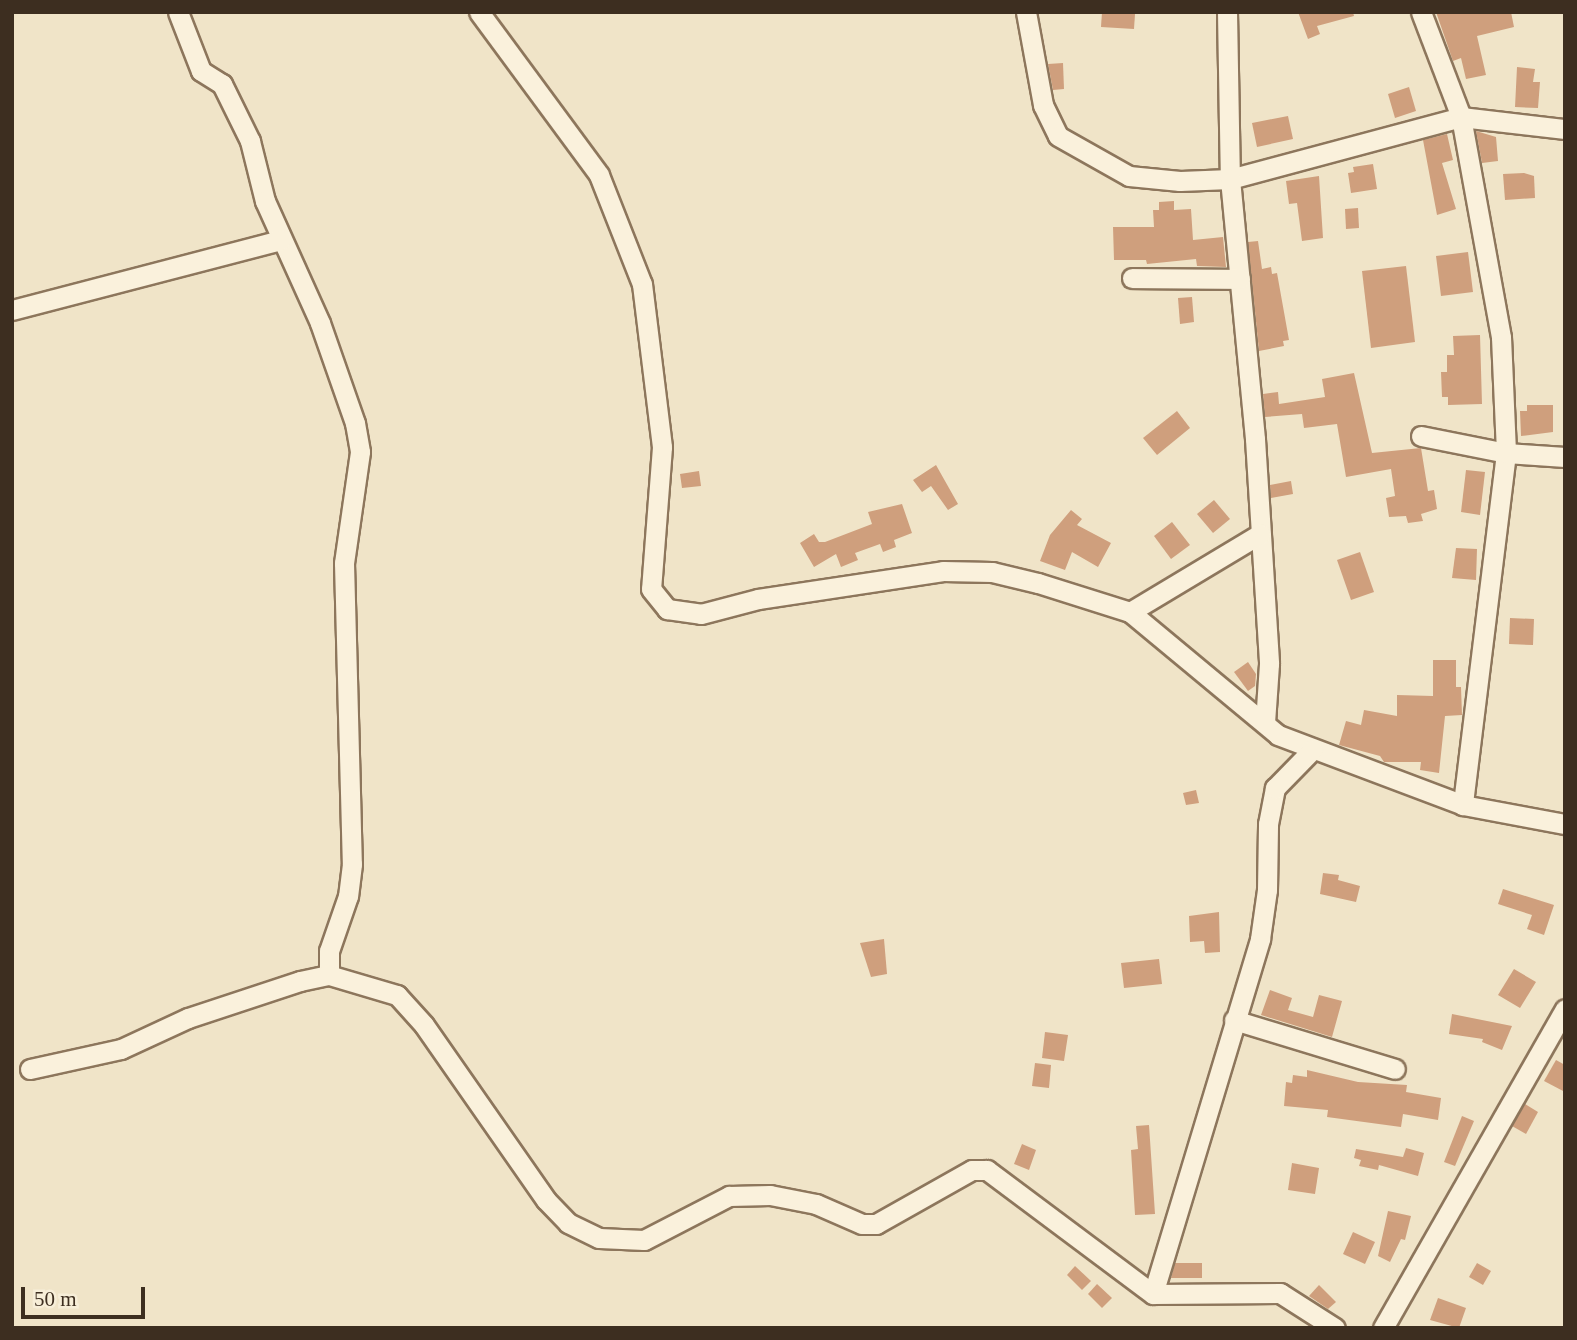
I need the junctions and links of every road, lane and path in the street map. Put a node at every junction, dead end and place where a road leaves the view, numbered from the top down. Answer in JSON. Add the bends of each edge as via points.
{"nodes":[{"id":1,"x":178,"y":12,"type":"edge"},
{"id":2,"x":479,"y":12,"type":"edge"},
{"id":3,"x":1026,"y":12,"type":"edge"},
{"id":4,"x":1227,"y":12,"type":"edge"},
{"id":5,"x":1420,"y":12,"type":"edge"},
{"id":6,"x":1461,"y":117,"type":"junction"},
{"id":7,"x":1565,"y":129,"type":"edge"},
{"id":8,"x":1230,"y":179,"type":"junction"},
{"id":9,"x":281,"y":240,"type":"junction"},
{"id":10,"x":1132,"y":278,"type":"dead end"},
{"id":11,"x":1240,"y":279,"type":"junction"},
{"id":12,"x":12,"y":310,"type":"edge"},
{"id":13,"x":1421,"y":436,"type":"dead end"},
{"id":14,"x":1506,"y":453,"type":"junction"},
{"id":15,"x":1565,"y":457,"type":"edge"},
{"id":16,"x":1260,"y":534,"type":"junction"},
{"id":17,"x":1130,"y":612,"type":"junction"},
{"id":18,"x":1265,"y":723,"type":"junction"},
{"id":19,"x":1313,"y":749,"type":"junction"},
{"id":20,"x":1463,"y":805,"type":"junction"},
{"id":21,"x":1565,"y":824,"type":"edge"},
{"id":22,"x":329,"y":975,"type":"junction"},
{"id":23,"x":1565,"y":1009,"type":"edge"},
{"id":24,"x":1234,"y":1020,"type":"junction"},
{"id":25,"x":30,"y":1069,"type":"dead end"},
{"id":26,"x":1395,"y":1069,"type":"dead end"},
{"id":27,"x":1153,"y":1294,"type":"junction"},
{"id":28,"x":1390,"y":1325,"type":"edge"},
{"id":29,"x":1335,"y":1328,"type":"edge"}],
"edges":[{"from":1,"to":9,"type":"street","via":[[201,71],[222,83],[232,99]]},
{"from":2,"to":17,"type":"street","via":[[599,175],[642,284],[662,447],[651,589],[667,609],[701,614],[758,600],[943,571],[992,572]]},
{"from":3,"to":8,"type":"street","via":[[1043,105],[1058,136],[1129,176]]},
{"from":4,"to":8,"type":"street"},
{"from":5,"to":6,"type":"street"},
{"from":6,"to":7,"type":"street"},
{"from":6,"to":8,"type":"street"},
{"from":6,"to":14,"type":"street","via":[[1501,337]]},
{"from":8,"to":11,"type":"street"},
{"from":9,"to":12,"type":"street"},
{"from":9,"to":22,"type":"street","via":[[320,323],[355,423],[360,452],[344,563],[352,864],[348,896],[329,951]]},
{"from":10,"to":11,"type":"street"},
{"from":11,"to":16,"type":"street"},
{"from":13,"to":14,"type":"street"},
{"from":14,"to":15,"type":"street"},
{"from":14,"to":20,"type":"street"},
{"from":16,"to":17,"type":"street"},
{"from":16,"to":18,"type":"street","via":[[1269,664]]},
{"from":17,"to":18,"type":"street"},
{"from":18,"to":19,"type":"street","via":[[1278,735]]},
{"from":19,"to":20,"type":"street"},
{"from":19,"to":24,"type":"street","via":[[1275,788],[1260,939]]},
{"from":20,"to":21,"type":"street"},
{"from":22,"to":25,"type":"street","via":[[188,1018],[121,1049]]},
{"from":22,"to":27,"type":"street","via":[[397,995],[424,1025],[546,1200],[568,1223],[599,1238],[645,1240],[729,1196],[770,1195],[816,1203],[862,1224],[876,1224],[972,1170],[987,1170]]},
{"from":23,"to":28,"type":"street"},
{"from":24,"to":26,"type":"street"},
{"from":24,"to":27,"type":"street"},
{"from":27,"to":29,"type":"street","via":[[1280,1293]]}]}
